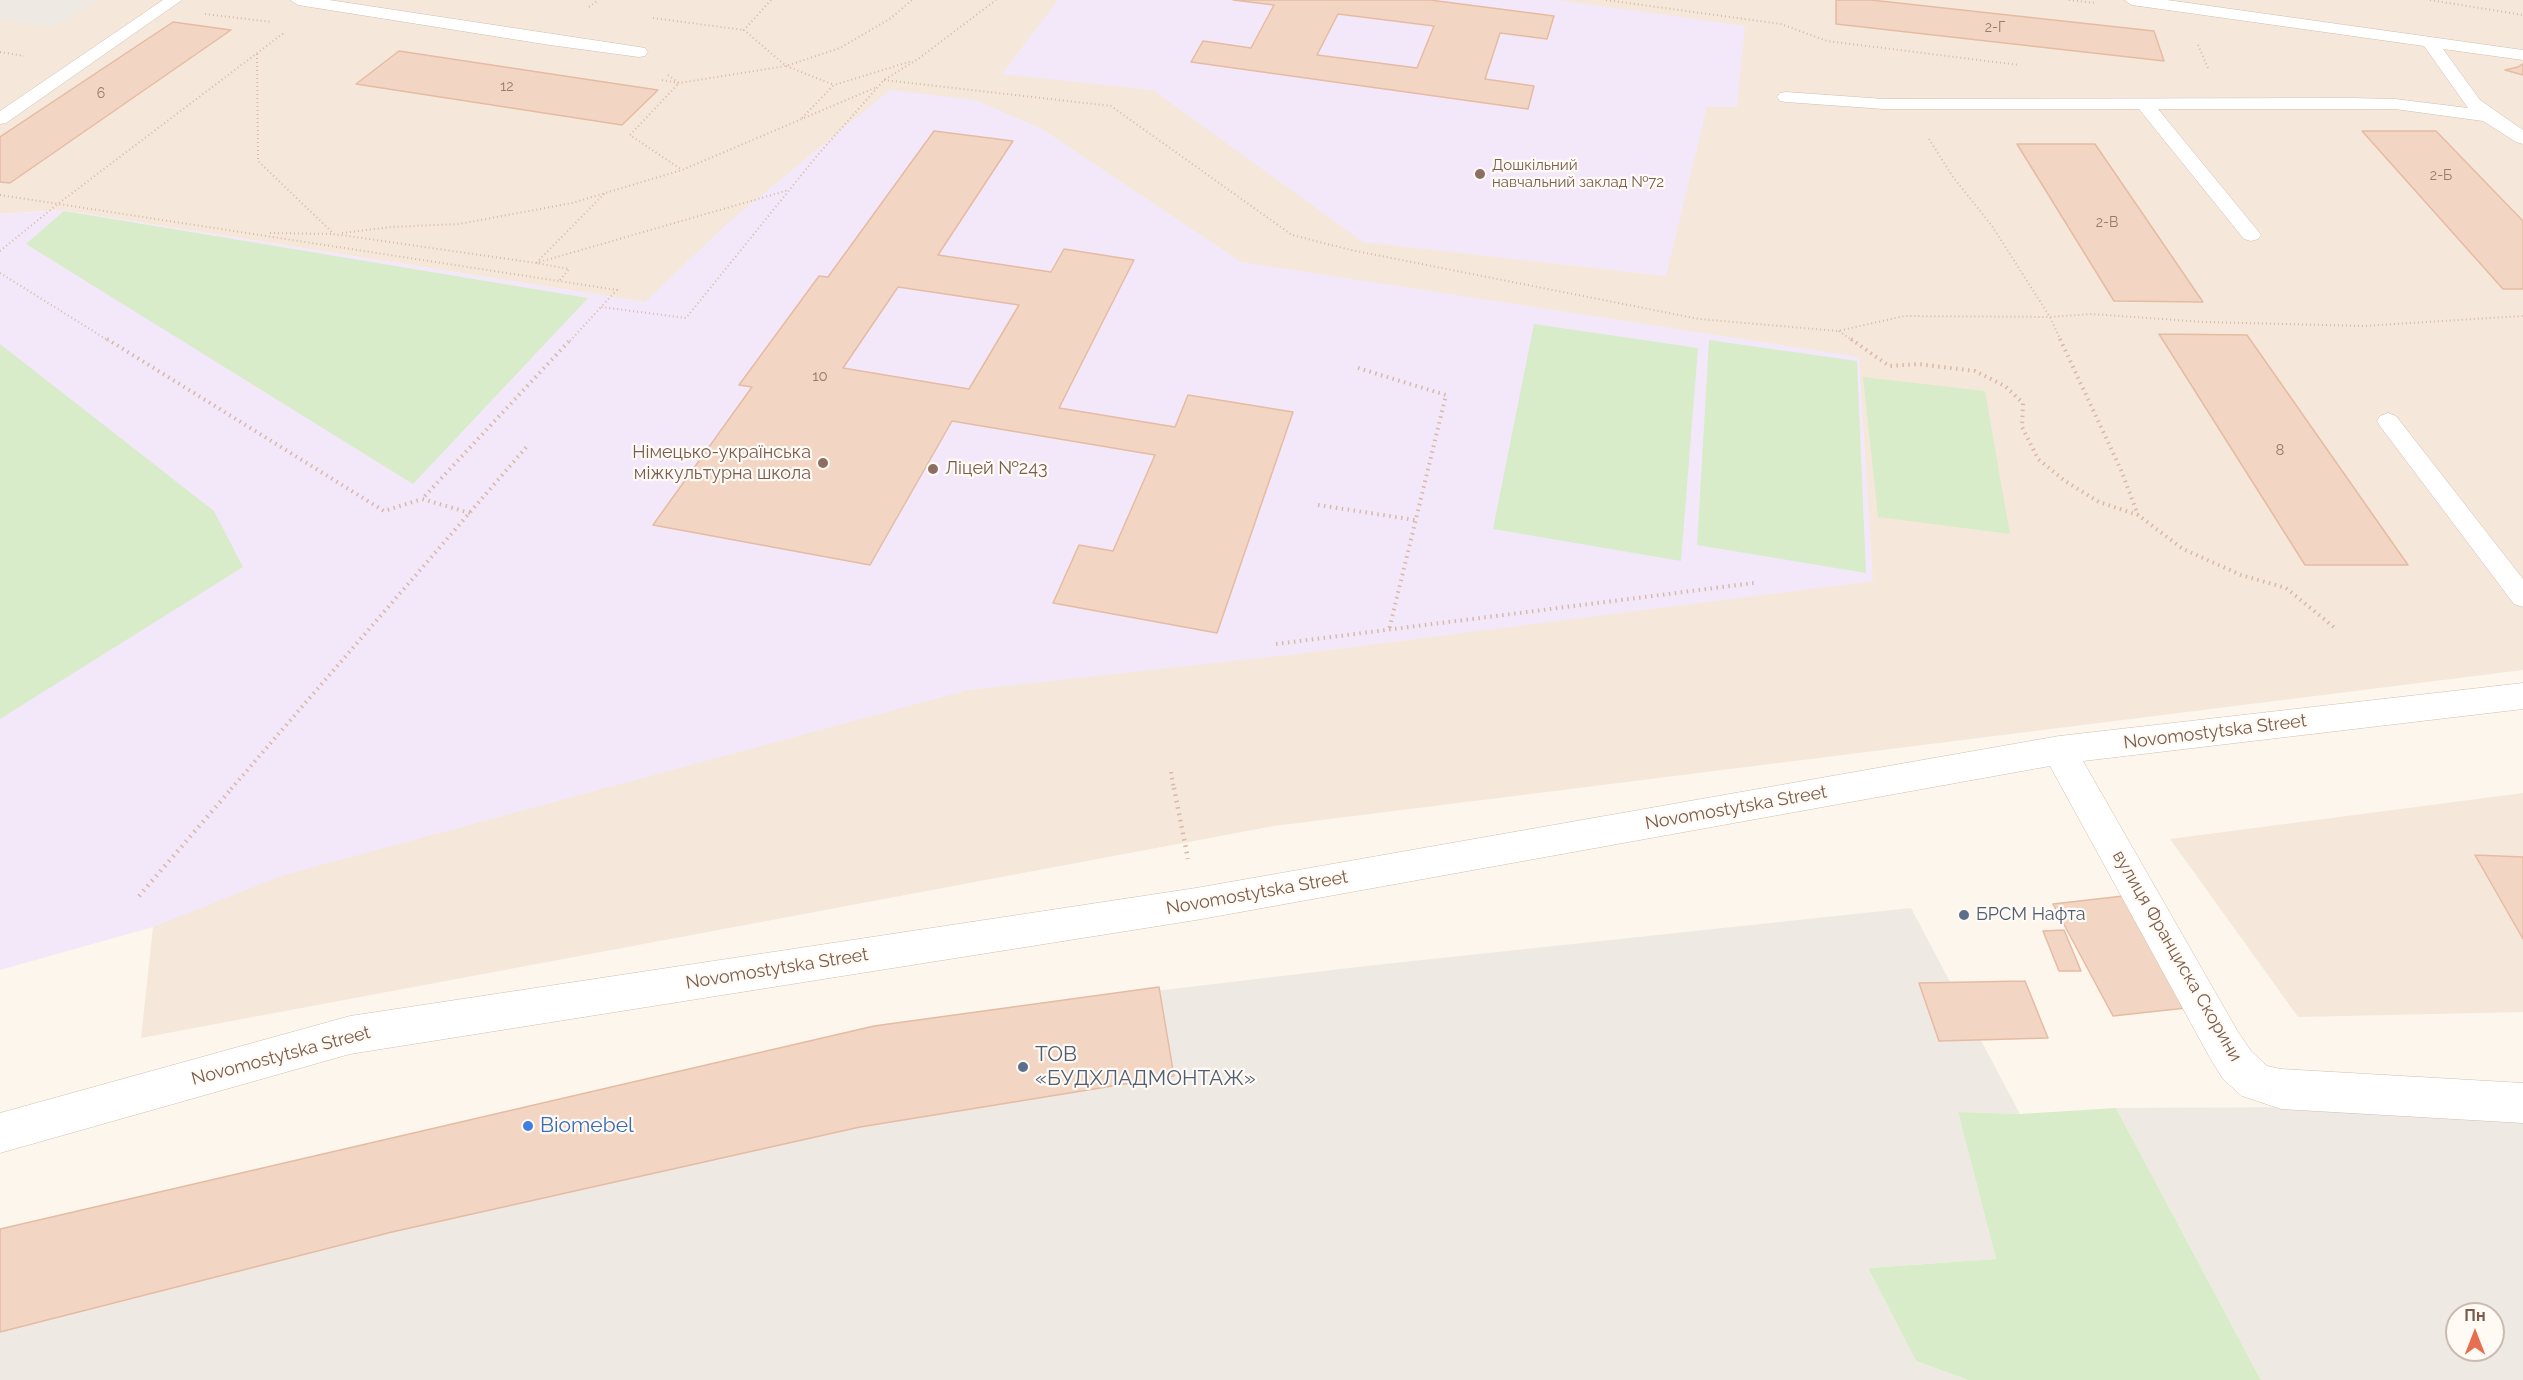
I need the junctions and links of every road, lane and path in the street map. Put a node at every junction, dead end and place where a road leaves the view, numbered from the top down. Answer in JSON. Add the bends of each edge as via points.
{"nodes":[{"id":1,"x":174,"y":0,"type":"edge"},
{"id":2,"x":298,"y":0,"type":"edge"},
{"id":3,"x":771,"y":0,"type":"edge"},
{"id":4,"x":912,"y":0,"type":"edge"},
{"id":5,"x":996,"y":0,"type":"edge"},
{"id":6,"x":1606,"y":0,"type":"edge"},
{"id":7,"x":2132,"y":0,"type":"edge"},
{"id":8,"x":2430,"y":0,"type":"edge"},
{"id":9,"x":588,"y":9,"type":"dead end"},
{"id":10,"x":599,"y":10,"type":"dead end"},
{"id":11,"x":2523,"y":15,"type":"edge"},
{"id":12,"x":644,"y":16,"type":"dead end"},
{"id":13,"x":288,"y":30,"type":"dead end"},
{"id":14,"x":744,"y":30,"type":"junction"},
{"id":15,"x":2429,"y":41,"type":"junction"},
{"id":16,"x":639,"y":52,"type":"joint"},
{"id":17,"x":257,"y":54,"type":"junction"},
{"id":18,"x":2523,"y":55,"type":"edge"},
{"id":19,"x":918,"y":59,"type":"junction"},
{"id":20,"x":786,"y":66,"type":"junction"},
{"id":21,"x":2028,"y":66,"type":"dead end"},
{"id":22,"x":884,"y":80,"type":"junction"},
{"id":23,"x":834,"y":85,"type":"junction"},
{"id":24,"x":879,"y":86,"type":"junction"},
{"id":25,"x":1786,"y":97,"type":"dead end"},
{"id":26,"x":2145,"y":105,"type":"junction"},
{"id":27,"x":2488,"y":116,"type":"junction"},
{"id":28,"x":0,"y":119,"type":"edge"},
{"id":29,"x":799,"y":122,"type":"junction"},
{"id":30,"x":2523,"y":138,"type":"edge"},
{"id":31,"x":1929,"y":139,"type":"dead end"},
{"id":32,"x":682,"y":170,"type":"junction"},
{"id":33,"x":789,"y":190,"type":"junction"},
{"id":34,"x":607,"y":192,"type":"junction"},
{"id":35,"x":0,"y":195,"type":"edge"},
{"id":36,"x":59,"y":203,"type":"junction"},
{"id":37,"x":254,"y":232,"type":"junction"},
{"id":38,"x":334,"y":234,"type":"junction"},
{"id":39,"x":2251,"y":235,"type":"dead end"},
{"id":40,"x":0,"y":251,"type":"edge"},
{"id":41,"x":536,"y":263,"type":"junction"},
{"id":42,"x":0,"y":273,"type":"edge"},
{"id":43,"x":560,"y":280,"type":"junction"},
{"id":44,"x":601,"y":307,"type":"junction"},
{"id":45,"x":2523,"y":316,"type":"edge"},
{"id":46,"x":2049,"y":317,"type":"junction"},
{"id":47,"x":1838,"y":331,"type":"junction"},
{"id":48,"x":1358,"y":368,"type":"dead end"},
{"id":49,"x":2388,"y":421,"type":"dead end"},
{"id":50,"x":530,"y":444,"type":"dead end"},
{"id":51,"x":422,"y":499,"type":"junction"},
{"id":52,"x":1318,"y":505,"type":"dead end"},
{"id":53,"x":470,"y":513,"type":"junction"},
{"id":54,"x":2138,"y":515,"type":"junction"},
{"id":55,"x":1415,"y":520,"type":"junction"},
{"id":56,"x":1754,"y":583,"type":"dead end"},
{"id":57,"x":2523,"y":597,"type":"edge"},
{"id":58,"x":2335,"y":628,"type":"dead end"},
{"id":59,"x":1389,"y":630,"type":"junction"},
{"id":60,"x":1276,"y":644,"type":"dead end"},
{"id":61,"x":2523,"y":696,"type":"edge"},
{"id":62,"x":2060,"y":750,"type":"junction"},
{"id":63,"x":1171,"y":772,"type":"dead end"},
{"id":64,"x":139,"y":896,"type":"dead end"},
{"id":65,"x":1196,"y":904,"type":"junction"},
{"id":66,"x":2523,"y":1103,"type":"edge"},
{"id":67,"x":0,"y":1133,"type":"edge"}],
"edges":[{"from":1,"to":28,"type":"lane"},
{"from":2,"to":16,"type":"lane"},
{"from":3,"to":14,"type":"path"},
{"from":4,"to":20,"type":"path","via":[[891,18],[840,48]]},
{"from":5,"to":19,"type":"path"},
{"from":6,"to":21,"type":"path","via":[[1781,24],[1827,41]]},
{"from":7,"to":15,"type":"lane"},
{"from":8,"to":11,"type":"path"},
{"from":9,"to":10,"type":"path"},
{"from":12,"to":14,"type":"path"},
{"from":13,"to":17,"type":"path"},
{"from":14,"to":20,"type":"path"},
{"from":15,"to":18,"type":"lane"},
{"from":15,"to":27,"type":"lane","via":[[2474,104]]},
{"from":16,"to":32,"type":"path","via":[[679,83],[630,135]]},
{"from":17,"to":36,"type":"path"},
{"from":17,"to":38,"type":"path","via":[[258,161]]},
{"from":19,"to":22,"type":"path"},
{"from":19,"to":23,"type":"path"},
{"from":20,"to":23,"type":"path"},
{"from":22,"to":24,"type":"path"},
{"from":22,"to":47,"type":"path","via":[[1111,106],[1292,235],[1699,319]]},
{"from":23,"to":29,"type":"path"},
{"from":24,"to":29,"type":"path"},
{"from":24,"to":33,"type":"path"},
{"from":25,"to":26,"type":"lane","via":[[1884,104]]},
{"from":26,"to":27,"type":"lane","via":[[2395,104]]},
{"from":26,"to":39,"type":"lane"},
{"from":27,"to":30,"type":"lane"},
{"from":29,"to":32,"type":"path"},
{"from":31,"to":46,"type":"path","via":[[1992,226]]},
{"from":32,"to":34,"type":"path"},
{"from":33,"to":41,"type":"path"},
{"from":33,"to":44,"type":"path","via":[[686,318]]},
{"from":34,"to":38,"type":"path","via":[[459,224]]},
{"from":34,"to":41,"type":"path"},
{"from":35,"to":36,"type":"path"},
{"from":36,"to":37,"type":"path"},
{"from":36,"to":40,"type":"path"},
{"from":37,"to":38,"type":"path"},
{"from":37,"to":43,"type":"path"},
{"from":38,"to":41,"type":"path"},
{"from":41,"to":43,"type":"path","via":[[568,269]]},
{"from":42,"to":51,"type":"path","via":[[384,511]]},
{"from":43,"to":44,"type":"path","via":[[617,290]]},
{"from":44,"to":51,"type":"path"},
{"from":45,"to":46,"type":"path","via":[[2364,326],[2204,322],[2092,314]]},
{"from":46,"to":47,"type":"path","via":[[1904,316]]},
{"from":46,"to":54,"type":"path"},
{"from":47,"to":54,"type":"path","via":[[1889,366],[1918,364],[1965,369],[2005,386],[2023,403],[2022,427],[2038,459],[2099,502]]},
{"from":48,"to":55,"type":"path","via":[[1446,394]]},
{"from":49,"to":57,"type":"lane"},
{"from":50,"to":53,"type":"path"},
{"from":51,"to":53,"type":"path"},
{"from":52,"to":55,"type":"path"},
{"from":53,"to":64,"type":"path"},
{"from":54,"to":58,"type":"path","via":[[2183,549],[2241,575],[2286,588]]},
{"from":55,"to":59,"type":"path"},
{"from":56,"to":59,"type":"path"},
{"from":59,"to":60,"type":"path"},
{"from":61,"to":62,"type":"street","name":"Novomostytska Street"},
{"from":62,"to":65,"type":"street","name":"Novomostytska Street"},
{"from":62,"to":66,"type":"street","name":"вулиця Франциска Скорини","via":[[2224,1045],[2237,1065],[2256,1082],[2281,1089]]},
{"from":63,"to":65,"type":"path"},
{"from":65,"to":67,"type":"street","name":"Novomostytska Street","via":[[350,1035]]}]}
